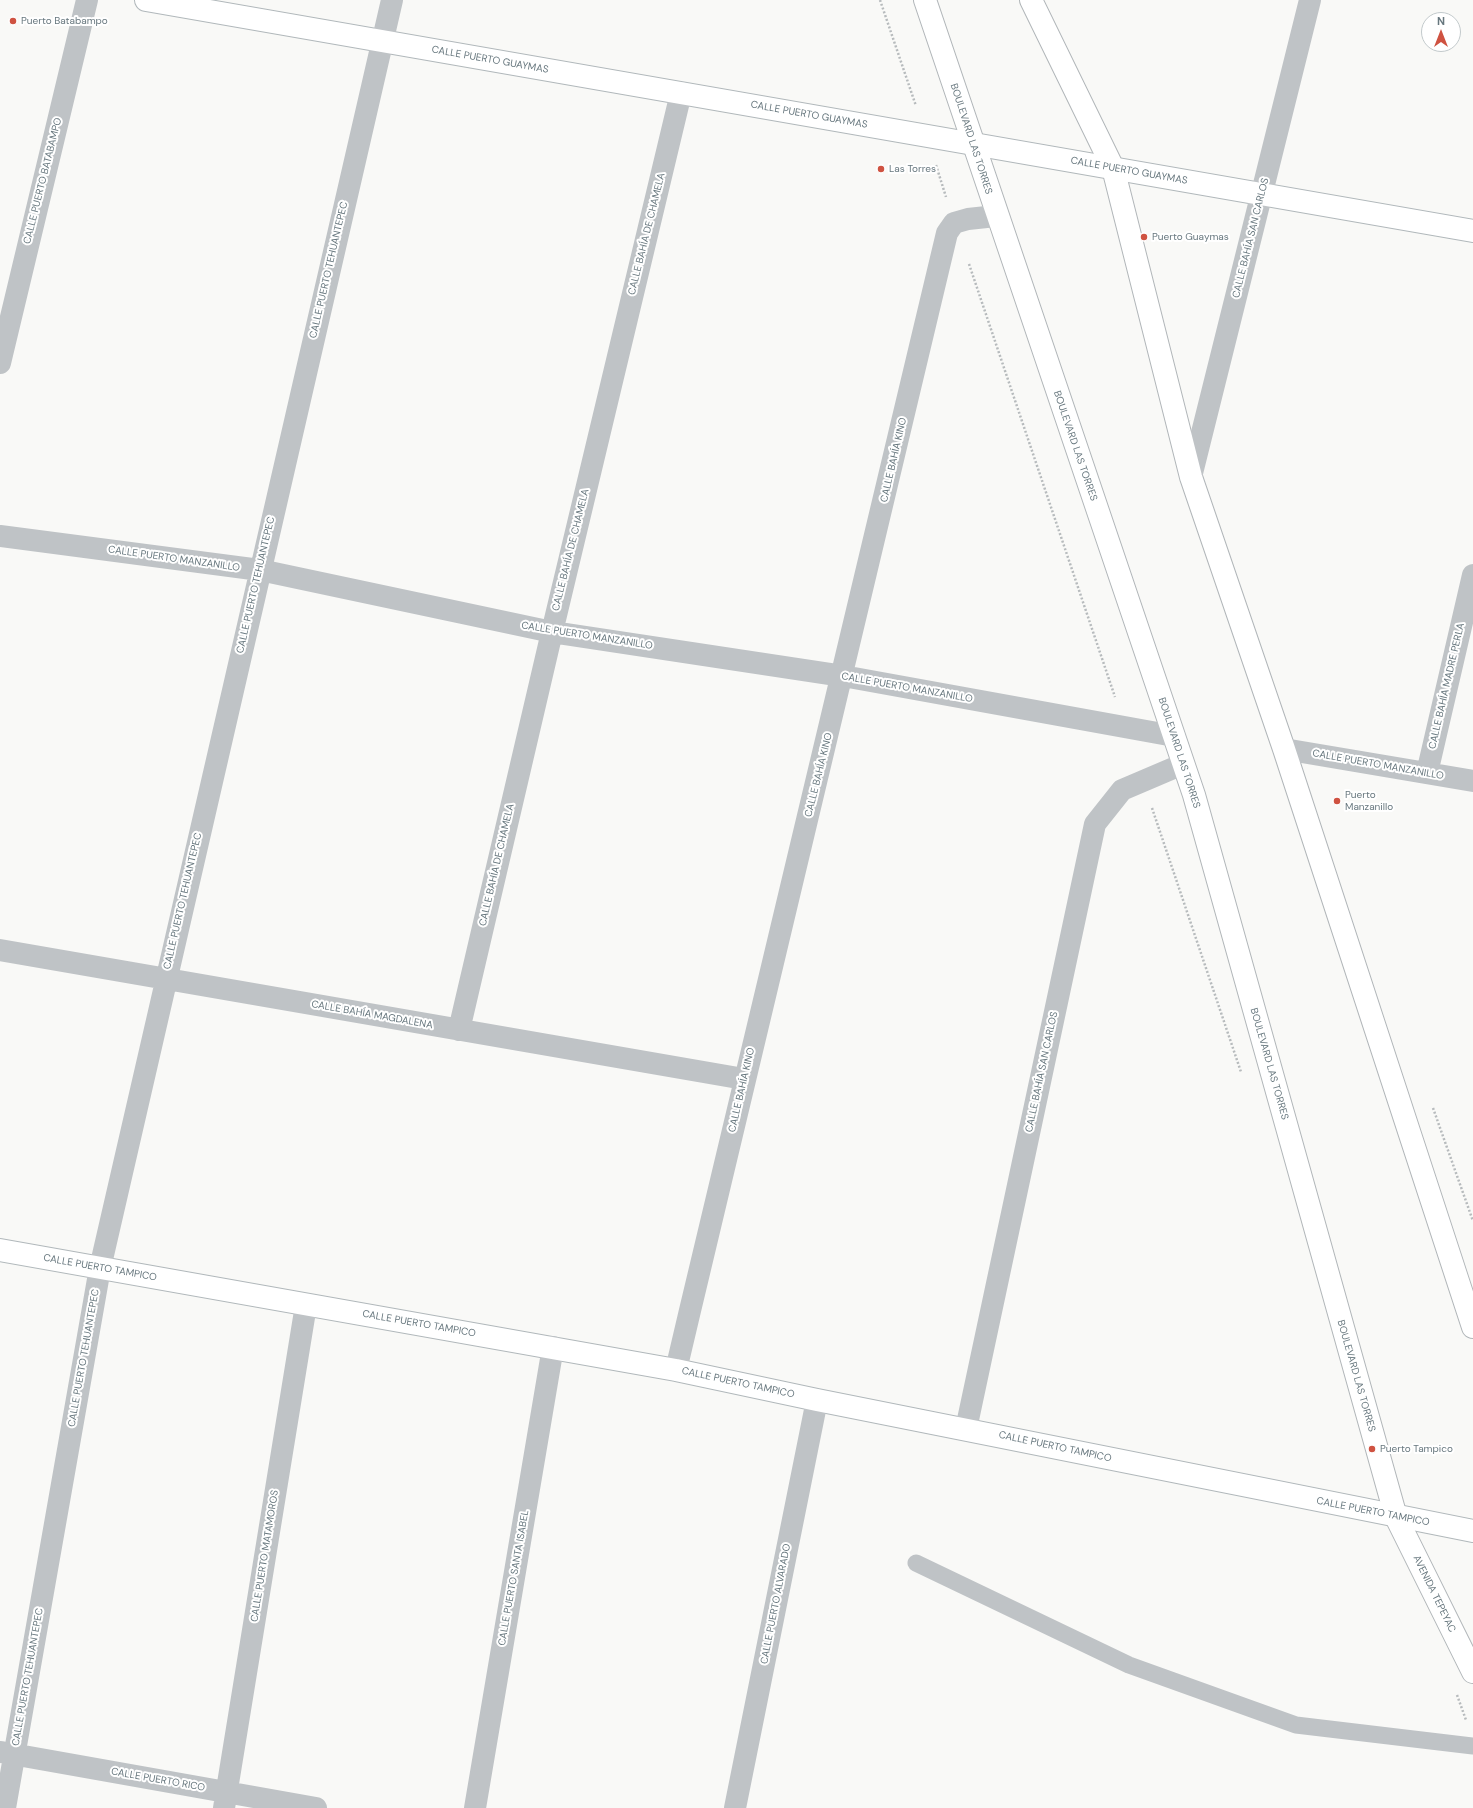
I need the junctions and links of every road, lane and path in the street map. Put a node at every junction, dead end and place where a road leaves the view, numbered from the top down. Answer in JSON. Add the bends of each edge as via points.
{"nodes":[{"id":1,"x":87,"y":0,"type":"edge"},
{"id":2,"x":146,"y":0,"type":"edge"},
{"id":3,"x":392,"y":0,"type":"edge"},
{"id":4,"x":880,"y":0,"type":"edge"},
{"id":5,"x":925,"y":0,"type":"edge"},
{"id":6,"x":1031,"y":0,"type":"edge"},
{"id":7,"x":1310,"y":0,"type":"edge"},
{"id":8,"x":382,"y":41,"type":"junction"},
{"id":9,"x":681,"y":93,"type":"junction"},
{"id":10,"x":918,"y":113,"type":"dead end"},
{"id":11,"x":974,"y":144,"type":"junction"},
{"id":12,"x":933,"y":158,"type":"dead end"},
{"id":13,"x":1113,"y":168,"type":"junction"},
{"id":14,"x":1262,"y":194,"type":"junction"},
{"id":15,"x":949,"y":203,"type":"dead end"},
{"id":16,"x":996,"y":216,"type":"junction"},
{"id":17,"x":1473,"y":231,"type":"edge"},
{"id":18,"x":969,"y":263,"type":"dead end"},
{"id":19,"x":5,"y":314,"type":"edge"},
{"id":20,"x":0,"y":362,"type":"edge"},
{"id":21,"x":1191,"y":477,"type":"junction"},
{"id":22,"x":0,"y":536,"type":"edge"},
{"id":23,"x":260,"y":570,"type":"junction"},
{"id":24,"x":1473,"y":576,"type":"edge"},
{"id":25,"x":552,"y":632,"type":"junction"},
{"id":26,"x":843,"y":676,"type":"junction"},
{"id":27,"x":1116,"y":700,"type":"dead end"},
{"id":28,"x":1174,"y":736,"type":"junction"},
{"id":29,"x":1284,"y":749,"type":"junction"},
{"id":30,"x":1183,"y":764,"type":"junction"},
{"id":31,"x":1427,"y":773,"type":"junction"},
{"id":32,"x":1473,"y":781,"type":"edge"},
{"id":33,"x":1151,"y":805,"type":"dead end"},
{"id":34,"x":0,"y":950,"type":"edge"},
{"id":35,"x":165,"y":979,"type":"junction"},
{"id":36,"x":459,"y":1030,"type":"junction"},
{"id":37,"x":1242,"y":1076,"type":"dead end"},
{"id":38,"x":744,"y":1080,"type":"junction"},
{"id":39,"x":0,"y":1250,"type":"edge"},
{"id":40,"x":100,"y":1268,"type":"junction"},
{"id":41,"x":306,"y":1305,"type":"junction"},
{"id":42,"x":1473,"y":1327,"type":"edge"},
{"id":43,"x":553,"y":1347,"type":"junction"},
{"id":44,"x":676,"y":1370,"type":"junction"},
{"id":45,"x":817,"y":1400,"type":"junction"},
{"id":46,"x":966,"y":1429,"type":"junction"},
{"id":47,"x":1396,"y":1517,"type":"junction"},
{"id":48,"x":1473,"y":1531,"type":"edge"},
{"id":49,"x":916,"y":1563,"type":"dead end"},
{"id":50,"x":1473,"y":1672,"type":"edge"},
{"id":51,"x":1455,"y":1689,"type":"dead end"},
{"id":52,"x":1468,"y":1727,"type":"dead end"},
{"id":53,"x":1473,"y":1746,"type":"edge"},
{"id":54,"x":7,"y":1753,"type":"edge"},
{"id":55,"x":225,"y":1800,"type":"edge"},
{"id":56,"x":6,"y":1808,"type":"edge"},
{"id":57,"x":316,"y":1808,"type":"edge"},
{"id":58,"x":475,"y":1808,"type":"edge"},
{"id":59,"x":735,"y":1808,"type":"edge"}],
"edges":[{"from":1,"to":19,"type":"street","name":"CALLE PUERTO BATABAMPO"},
{"from":2,"to":8,"type":"main road","name":"CALLE PUERTO GUAYMAS"},
{"from":3,"to":8,"type":"street","name":"CALLE PUERTO TEHUANTEPEC"},
{"from":4,"to":10,"type":"path"},
{"from":5,"to":11,"type":"main road","name":"BOULEVARD LAS TORRES"},
{"from":6,"to":13,"type":"main road"},
{"from":7,"to":14,"type":"street","name":"CALLE BAHÍA SAN CARLOS"},
{"from":8,"to":9,"type":"main road","name":"CALLE PUERTO GUAYMAS"},
{"from":8,"to":23,"type":"street","name":"CALLE PUERTO TEHUANTEPEC"},
{"from":9,"to":11,"type":"main road","name":"CALLE PUERTO GUAYMAS"},
{"from":9,"to":25,"type":"street","name":"CALLE BAHÍA DE CHAMELA"},
{"from":11,"to":13,"type":"main road","name":"CALLE PUERTO GUAYMAS"},
{"from":11,"to":16,"type":"main road","name":"BOULEVARD LAS TORRES"},
{"from":12,"to":15,"type":"path"},
{"from":13,"to":14,"type":"main road","name":"CALLE PUERTO GUAYMAS"},
{"from":13,"to":21,"type":"main road"},
{"from":14,"to":17,"type":"main road","name":"CALLE PUERTO GUAYMAS"},
{"from":14,"to":21,"type":"street","name":"CALLE BAHÍA SAN CARLOS"},
{"from":16,"to":26,"type":"street","name":"CALLE BAHÍA KINO","via":[[954,223],[947,233]]},
{"from":16,"to":28,"type":"main road","name":"BOULEVARD LAS TORRES"},
{"from":18,"to":27,"type":"path"},
{"from":19,"to":20,"type":"street","name":"CALLE PUERTO BATABAMPO"},
{"from":21,"to":29,"type":"main road"},
{"from":22,"to":23,"type":"street","name":"CALLE PUERTO MANZANILLO"},
{"from":23,"to":25,"type":"street","name":"CALLE PUERTO MANZANILLO"},
{"from":23,"to":35,"type":"street","name":"CALLE PUERTO TEHUANTEPEC"},
{"from":24,"to":31,"type":"street","name":"CALLE BAHÍA MADRE PERLA"},
{"from":25,"to":26,"type":"street","name":"CALLE PUERTO MANZANILLO"},
{"from":25,"to":36,"type":"street","name":"CALLE BAHÍA DE CHAMELA"},
{"from":26,"to":28,"type":"street","name":"CALLE PUERTO MANZANILLO"},
{"from":26,"to":38,"type":"street","name":"CALLE BAHÍA KINO"},
{"from":28,"to":30,"type":"main road","name":"BOULEVARD LAS TORRES"},
{"from":29,"to":31,"type":"street","name":"CALLE PUERTO MANZANILLO"},
{"from":29,"to":42,"type":"main road"},
{"from":30,"to":46,"type":"street","name":"CALLE BAHÍA SAN CARLOS","via":[[1122,790],[1095,824]]},
{"from":30,"to":47,"type":"main road","name":"BOULEVARD LAS TORRES"},
{"from":31,"to":32,"type":"street","name":"CALLE PUERTO MANZANILLO"},
{"from":33,"to":37,"type":"path"},
{"from":34,"to":35,"type":"street","name":"CALLE BAHÍA MAGDALENA"},
{"from":35,"to":36,"type":"street","name":"CALLE BAHÍA MAGDALENA"},
{"from":35,"to":40,"type":"street","name":"CALLE PUERTO TEHUANTEPEC"},
{"from":36,"to":38,"type":"street","name":"CALLE BAHÍA MAGDALENA"},
{"from":38,"to":44,"type":"street","name":"CALLE BAHÍA KINO"},
{"from":39,"to":40,"type":"main road","name":"CALLE PUERTO TAMPICO"},
{"from":40,"to":41,"type":"main road","name":"CALLE PUERTO TAMPICO"},
{"from":40,"to":54,"type":"street","name":"CALLE PUERTO TEHUANTEPEC"},
{"from":41,"to":43,"type":"main road","name":"CALLE PUERTO TAMPICO"},
{"from":41,"to":55,"type":"street","name":"CALLE PUERTO MATAMOROS"},
{"from":43,"to":44,"type":"main road","name":"CALLE PUERTO TAMPICO"},
{"from":43,"to":58,"type":"street","name":"CALLE PUERTO SANTA ISABEL"},
{"from":44,"to":45,"type":"main road","name":"CALLE PUERTO TAMPICO"},
{"from":45,"to":46,"type":"main road","name":"CALLE PUERTO TAMPICO"},
{"from":45,"to":59,"type":"street","name":"CALLE PUERTO ALVARADO"},
{"from":46,"to":47,"type":"main road","name":"CALLE PUERTO TAMPICO"},
{"from":47,"to":48,"type":"main road","name":"CALLE PUERTO TAMPICO"},
{"from":47,"to":50,"type":"main road","name":"AVENIDA TEPEYAC"},
{"from":49,"to":53,"type":"lane","via":[[1129,1665],[1296,1726]]},
{"from":51,"to":52,"type":"path"},
{"from":54,"to":55,"type":"street","name":"CALLE PUERTO RICO"},
{"from":54,"to":56,"type":"street","name":"CALLE PUERTO TEHUANTEPEC"},
{"from":55,"to":57,"type":"street","name":"CALLE PUERTO RICO"}]}
